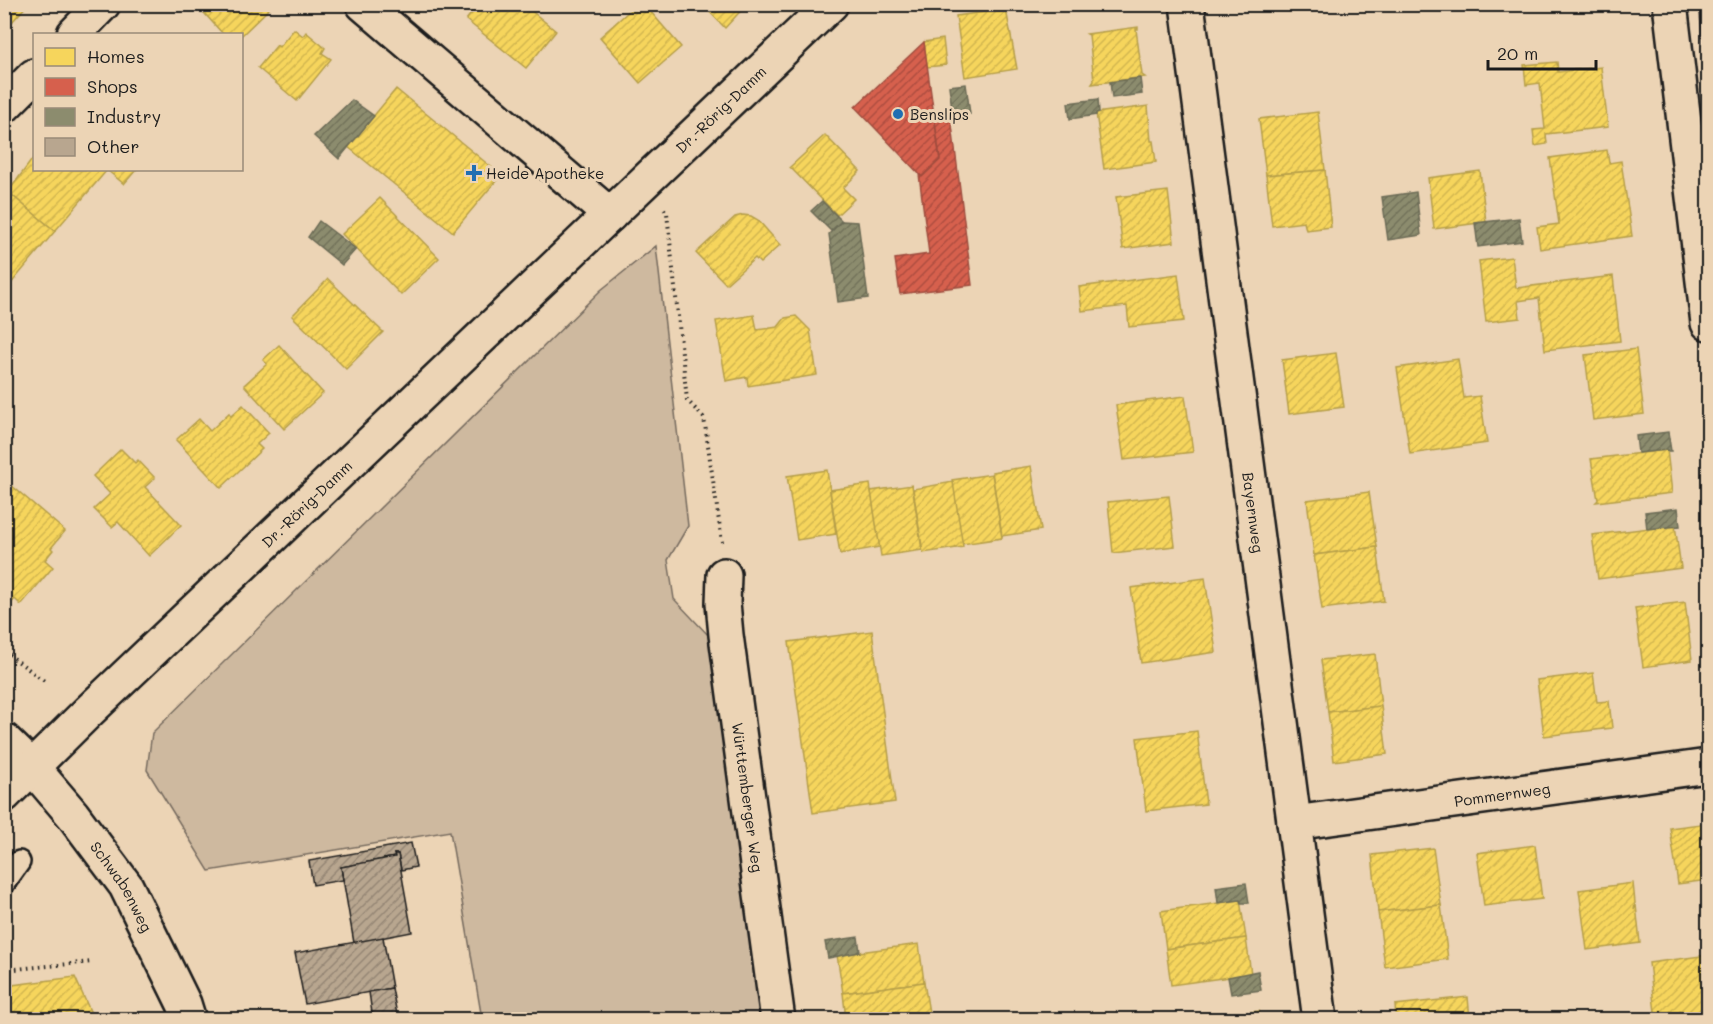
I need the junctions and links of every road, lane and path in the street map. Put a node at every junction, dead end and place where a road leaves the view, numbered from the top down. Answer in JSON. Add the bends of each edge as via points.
{"nodes":[{"id":1,"x":103,"y":4,"type":"edge"},
{"id":2,"x":363,"y":4,"type":"edge"},
{"id":3,"x":831,"y":4,"type":"edge"},
{"id":4,"x":1187,"y":4,"type":"edge"},
{"id":5,"x":1670,"y":4,"type":"edge"},
{"id":6,"x":75,"y":33,"type":"edge"},
{"id":7,"x":33,"y":77,"type":"edge"},
{"id":8,"x":4,"y":106,"type":"edge"},
{"id":9,"x":641,"y":184,"type":"junction"},
{"id":10,"x":610,"y":215,"type":"junction"},
{"id":11,"x":1708,"y":323,"type":"edge"},
{"id":12,"x":720,"y":522,"type":"dead end"},
{"id":13,"x":724,"y":575,"type":"dead end"},
{"id":14,"x":4,"y":651,"type":"edge"},
{"id":15,"x":47,"y":683,"type":"dead end"},
{"id":16,"x":4,"y":740,"type":"edge"},
{"id":17,"x":1708,"y":766,"type":"edge"},
{"id":18,"x":33,"y":768,"type":"junction"},
{"id":19,"x":4,"y":795,"type":"edge"},
{"id":20,"x":1294,"y":823,"type":"junction"},
{"id":21,"x":19,"y":862,"type":"dead end"},
{"id":22,"x":4,"y":883,"type":"edge"},
{"id":23,"x":92,"y":962,"type":"dead end"},
{"id":24,"x":4,"y":970,"type":"edge"},
{"id":25,"x":189,"y":1020,"type":"edge"},
{"id":26,"x":778,"y":1020,"type":"edge"},
{"id":27,"x":1320,"y":1020,"type":"edge"}],
"edges":[{"from":1,"to":6,"type":"street"},
{"from":2,"to":10,"type":"street"},
{"from":3,"to":9,"type":"street","name":"Dr.-Rörig-Damm"},
{"from":4,"to":20,"type":"street","name":"Bayernweg"},
{"from":5,"to":11,"type":"street"},
{"from":7,"to":8,"type":"street"},
{"from":9,"to":10,"type":"street","name":"Dr.-Rörig-Damm"},
{"from":9,"to":12,"type":"path","via":[[667,213],[687,400],[704,418]]},
{"from":10,"to":18,"type":"street","name":"Dr.-Rörig-Damm"},
{"from":13,"to":26,"type":"street","name":"Württemberger Weg","via":[[726,635]]},
{"from":14,"to":15,"type":"path"},
{"from":16,"to":18,"type":"street","name":"Schwabenweg"},
{"from":17,"to":20,"type":"street","name":"Pommernweg"},
{"from":18,"to":19,"type":"street","name":"Dr.-Rörig-Damm"},
{"from":18,"to":25,"type":"street","name":"Schwabenweg","via":[[126,886]]},
{"from":20,"to":27,"type":"street","name":"Bayernweg"},
{"from":21,"to":22,"type":"lane"},
{"from":23,"to":24,"type":"path"}]}
